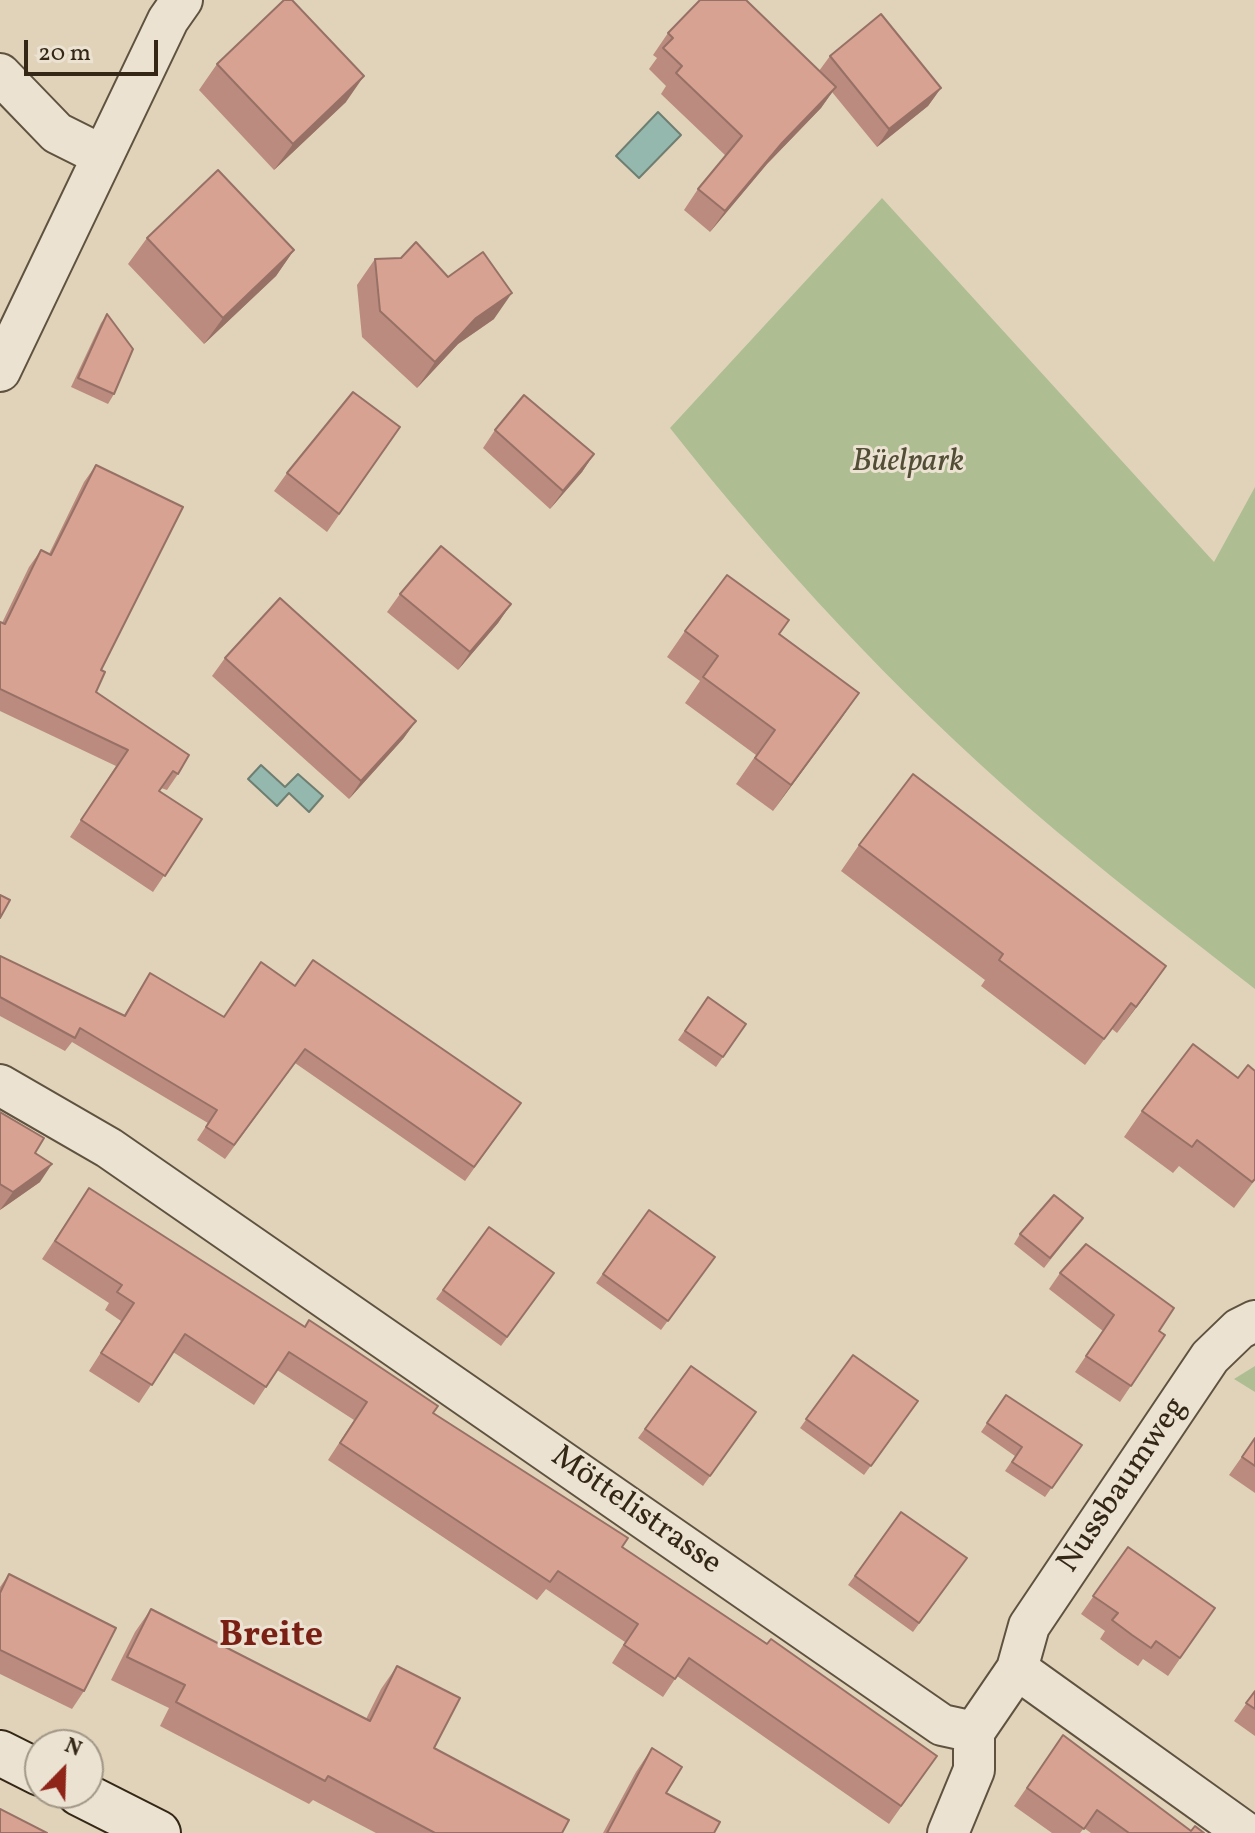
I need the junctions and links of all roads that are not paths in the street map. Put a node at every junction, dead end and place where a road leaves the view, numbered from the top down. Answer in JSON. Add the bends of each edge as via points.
{"nodes":[{"id":1,"x":182,"y":0,"type":"edge"},
{"id":2,"x":0,"y":74,"type":"edge"},
{"id":3,"x":103,"y":156,"type":"junction"},
{"id":4,"x":0,"y":371,"type":"edge"},
{"id":5,"x":0,"y":1085,"type":"edge"},
{"id":6,"x":1255,"y":1321,"type":"edge"},
{"id":7,"x":1017,"y":1669,"type":"junction"},
{"id":8,"x":974,"y":1732,"type":"junction"},
{"id":9,"x":0,"y":1753,"type":"edge"},
{"id":10,"x":24,"y":1765,"type":"edge"},
{"id":11,"x":104,"y":1808,"type":"edge"},
{"id":12,"x":137,"y":1828,"type":"edge"},
{"id":13,"x":948,"y":1833,"type":"edge"},
{"id":14,"x":1246,"y":1833,"type":"edge"}],
"edges":[{"from":1,"to":3,"type":"street"},
{"from":2,"to":3,"type":"street","via":[[57,133]]},
{"from":3,"to":4,"type":"street"},
{"from":5,"to":8,"type":"street","name":"Möttelistrasse","via":[[109,1148],[942,1725]]},
{"from":6,"to":7,"type":"street","name":"Nussbaumweg","via":[[1210,1357],[1029,1626]]},
{"from":7,"to":8,"type":"street"},
{"from":7,"to":14,"type":"street"},
{"from":8,"to":13,"type":"street","via":[[974,1770]]},
{"from":9,"to":10,"type":"main road"},
{"from":11,"to":12,"type":"main road"}]}
